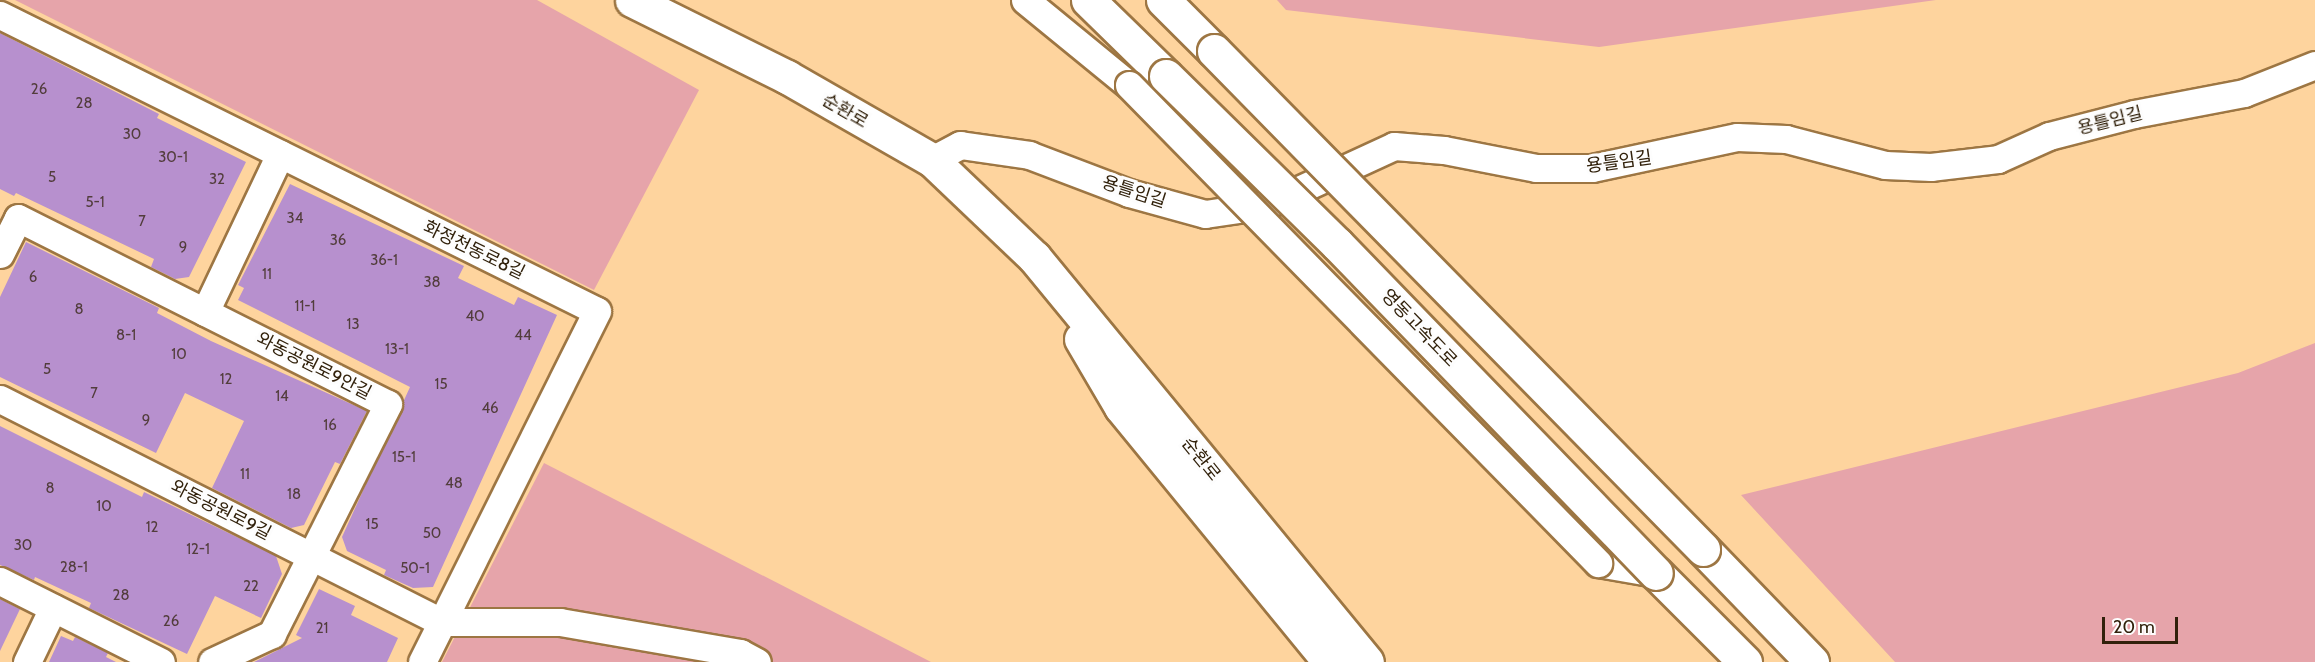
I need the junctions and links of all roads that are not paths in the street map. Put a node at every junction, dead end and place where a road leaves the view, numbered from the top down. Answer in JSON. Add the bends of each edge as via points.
{"nodes":[{"id":1,"x":632,"y":0,"type":"edge"},
{"id":2,"x":1025,"y":0,"type":"edge"},
{"id":3,"x":1088,"y":0,"type":"edge"},
{"id":4,"x":1163,"y":0,"type":"edge"},
{"id":5,"x":0,"y":15,"type":"edge"},
{"id":6,"x":2315,"y":65,"type":"edge"},
{"id":7,"x":280,"y":154,"type":"junction"},
{"id":8,"x":932,"y":160,"type":"junction"},
{"id":9,"x":0,"y":254,"type":"edge"},
{"id":10,"x":1034,"y":257,"type":"junction"},
{"id":11,"x":205,"y":312,"type":"junction"},
{"id":12,"x":0,"y":399,"type":"edge"},
{"id":13,"x":311,"y":556,"type":"junction"},
{"id":14,"x":1656,"y":573,"type":"junction"},
{"id":15,"x":0,"y":581,"type":"edge"},
{"id":16,"x":53,"y":608,"type":"junction"},
{"id":17,"x":442,"y":622,"type":"junction"},
{"id":18,"x":27,"y":662,"type":"edge"},
{"id":19,"x":161,"y":662,"type":"edge"},
{"id":20,"x":212,"y":662,"type":"edge"},
{"id":21,"x":422,"y":662,"type":"edge"},
{"id":22,"x":757,"y":662,"type":"edge"},
{"id":23,"x":1330,"y":662,"type":"edge"},
{"id":24,"x":1367,"y":662,"type":"edge"},
{"id":25,"x":1744,"y":662,"type":"edge"},
{"id":26,"x":1812,"y":662,"type":"edge"}],
"edges":[{"from":1,"to":8,"type":"main road","name":"순환로","via":[[787,77]]},
{"from":2,"to":14,"type":"street","bridge":true,"via":[[1129,85],[1598,564]]},
{"from":3,"to":14,"type":"main road","name":"영동고속도로","bridge":true,"via":[[1337,244]]},
{"from":4,"to":26,"type":"main road","bridge":true},
{"from":5,"to":7,"type":"street","name":"화정천동로8길"},
{"from":6,"to":8,"type":"street","name":"용틀임길","via":[[2244,93],[2123,116],[2049,136],[1998,159],[1931,167],[1885,165],[1786,139],[1737,137],[1592,168],[1536,168],[1444,150],[1394,146],[1266,205],[1205,214],[1129,193],[1029,154],[960,145]]},
{"from":7,"to":11,"type":"street"},
{"from":7,"to":17,"type":"street","name":"화정천동로8길","via":[[597,311]]},
{"from":8,"to":10,"type":"main road","name":"순환로"},
{"from":9,"to":11,"type":"street","name":"와동공원로9안길","via":[[18,218]]},
{"from":10,"to":23,"type":"main road","name":"순환로","via":[[1121,407]]},
{"from":10,"to":24,"type":"main road","name":"순환로"},
{"from":11,"to":13,"type":"street","name":"와동공원로9안길","via":[[388,404]]},
{"from":12,"to":13,"type":"street","name":"와동공원로9길"},
{"from":13,"to":17,"type":"street","name":"와동공원로9길"},
{"from":13,"to":20,"type":"street","name":"와동공원로9안길","via":[[272,634]]},
{"from":14,"to":25,"type":"main road","name":"영동고속도로"},
{"from":15,"to":16,"type":"street"},
{"from":16,"to":18,"type":"street"},
{"from":16,"to":19,"type":"street"},
{"from":17,"to":21,"type":"street","name":"화정천동로8길"},
{"from":17,"to":22,"type":"street","via":[[560,622],[740,652]]}]}
